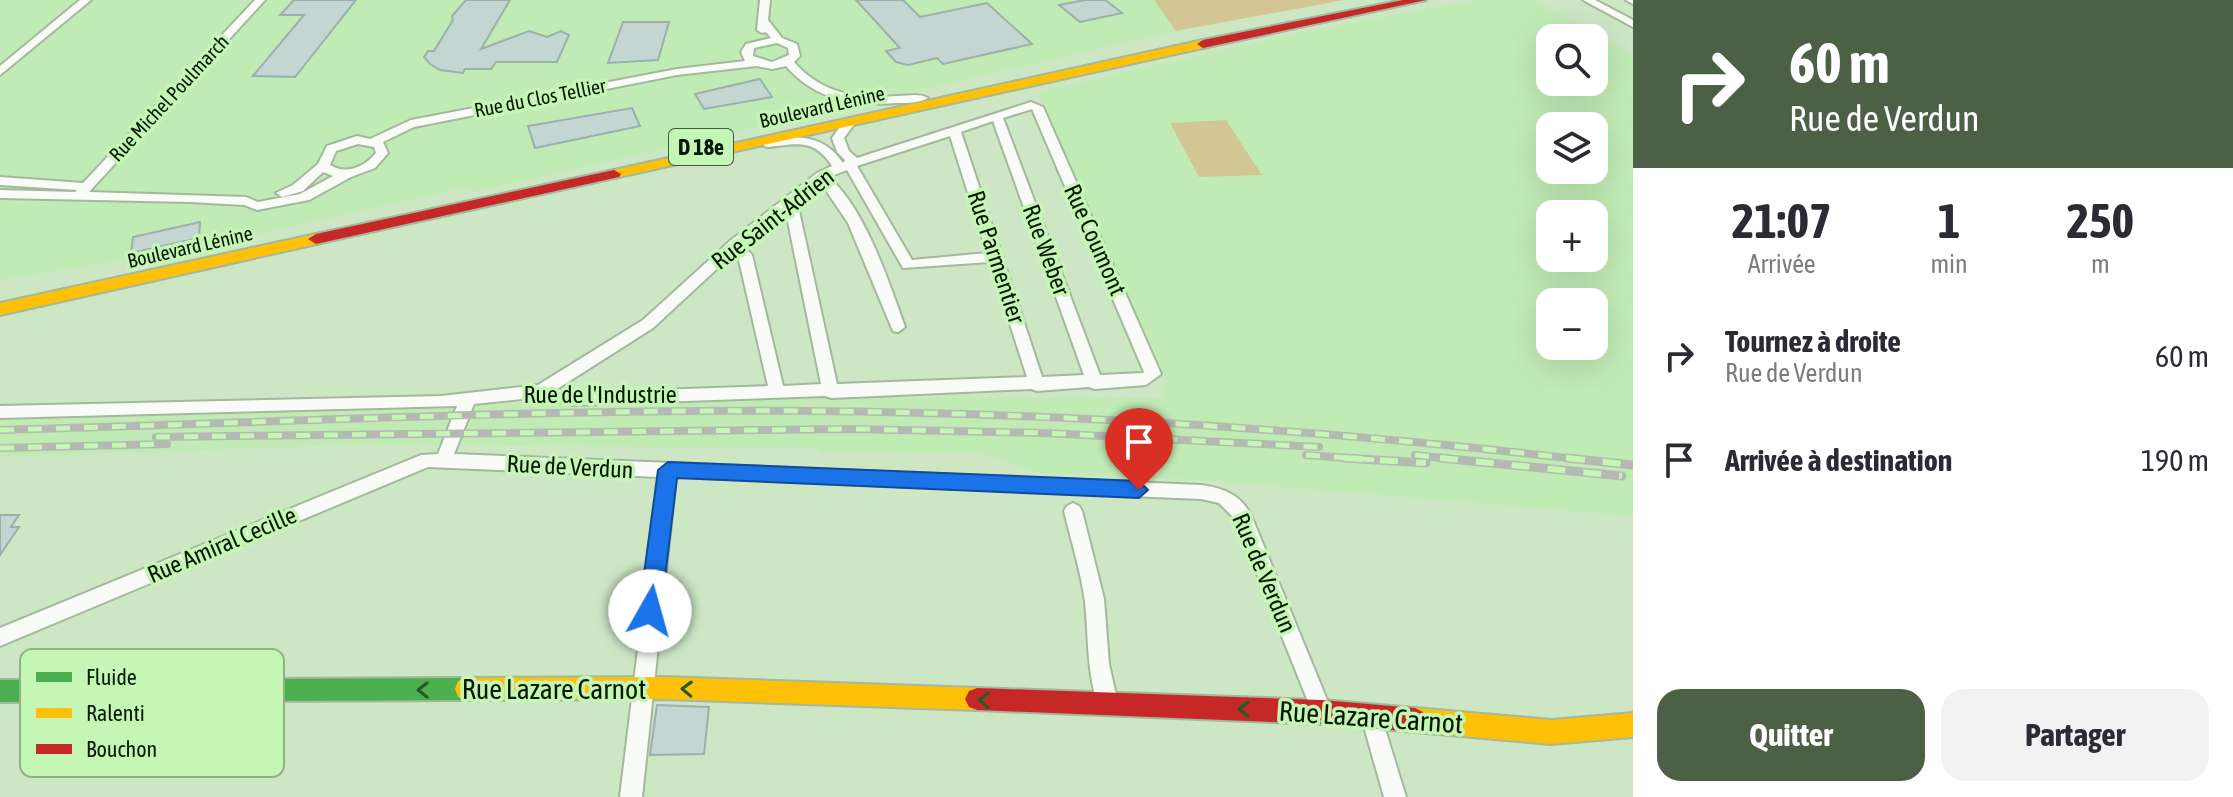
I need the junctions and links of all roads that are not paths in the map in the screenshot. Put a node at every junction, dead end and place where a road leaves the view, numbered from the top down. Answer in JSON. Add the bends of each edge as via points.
{"nodes":[{"id":1,"x":86,"y":0,"type":"edge"},
{"id":2,"x":260,"y":0,"type":"edge"},
{"id":3,"x":765,"y":0,"type":"edge"},
{"id":4,"x":1384,"y":0,"type":"edge"},
{"id":5,"x":1420,"y":0,"type":"edge"},
{"id":6,"x":1588,"y":0,"type":"edge"},
{"id":7,"x":764,"y":22,"type":"junction"},
{"id":8,"x":1633,"y":24,"type":"edge"},
{"id":9,"x":778,"y":40,"type":"junction"},
{"id":10,"x":757,"y":42,"type":"junction"},
{"id":11,"x":746,"y":52,"type":"junction"},
{"id":12,"x":788,"y":61,"type":"junction"},
{"id":13,"x":756,"y":63,"type":"junction"},
{"id":14,"x":711,"y":66,"type":"junction"},
{"id":15,"x":0,"y":72,"type":"edge"},
{"id":16,"x":922,"y":98,"type":"junction"},
{"id":17,"x":1034,"y":105,"type":"joint"},
{"id":18,"x":997,"y":117,"type":"junction"},
{"id":19,"x":849,"y":123,"type":"junction"},
{"id":20,"x":954,"y":129,"type":"junction"},
{"id":21,"x":374,"y":142,"type":"junction"},
{"id":22,"x":758,"y":144,"type":"junction"},
{"id":23,"x":847,"y":164,"type":"junction"},
{"id":24,"x":323,"y":166,"type":"junction"},
{"id":25,"x":349,"y":173,"type":"junction"},
{"id":26,"x":821,"y":176,"type":"junction"},
{"id":27,"x":0,"y":181,"type":"edge"},
{"id":28,"x":81,"y":192,"type":"junction"},
{"id":29,"x":0,"y":194,"type":"edge"},
{"id":30,"x":246,"y":201,"type":"junction"},
{"id":31,"x":786,"y":204,"type":"junction"},
{"id":32,"x":735,"y":244,"type":"junction"},
{"id":33,"x":996,"y":257,"type":"junction"},
{"id":34,"x":0,"y":297,"type":"edge"},
{"id":35,"x":0,"y":309,"type":"edge"},
{"id":36,"x":898,"y":327,"type":"dead end"},
{"id":37,"x":1152,"y":377,"type":"joint"},
{"id":38,"x":1095,"y":383,"type":"junction"},
{"id":39,"x":1037,"y":385,"type":"junction"},
{"id":40,"x":541,"y":391,"type":"junction"},
{"id":41,"x":831,"y":392,"type":"junction"},
{"id":42,"x":777,"y":393,"type":"junction"},
{"id":43,"x":468,"y":400,"type":"junction"},
{"id":44,"x":0,"y":412,"type":"edge"},
{"id":45,"x":444,"y":459,"type":"junction"},
{"id":46,"x":668,"y":470,"type":"junction"},
{"id":47,"x":1073,"y":511,"type":"dead end"},
{"id":48,"x":0,"y":637,"type":"edge"},
{"id":49,"x":641,"y":688,"type":"junction"},
{"id":50,"x":284,"y":690,"type":"edge"},
{"id":51,"x":0,"y":691,"type":"edge"},
{"id":52,"x":20,"y":691,"type":"edge"},
{"id":53,"x":1108,"y":704,"type":"junction"},
{"id":54,"x":1322,"y":712,"type":"junction"},
{"id":55,"x":1371,"y":716,"type":"junction"},
{"id":56,"x":1633,"y":725,"type":"edge"},
{"id":57,"x":631,"y":797,"type":"edge"},
{"id":58,"x":1395,"y":797,"type":"edge"}],
"edges":[{"from":1,"to":15,"type":"street"},
{"from":2,"to":28,"type":"street","name":"Rue Michel Poulmarch"},
{"from":3,"to":7,"type":"street","name":"Rue du Clos Tellier"},
{"from":4,"to":16,"type":"main road","name":"Boulevard Lénine","number":"D 18e"},
{"from":5,"to":19,"type":"main road","name":"Boulevard Lénine","number":"D 18e"},
{"from":6,"to":8,"type":"street"},
{"from":7,"to":9,"type":"street"},
{"from":7,"to":10,"type":"street","name":"Rue du Clos Tellier"},
{"from":9,"to":10,"type":"street"},
{"from":9,"to":12,"type":"street","via":[[795,49]]},
{"from":10,"to":11,"type":"street","name":"Rue du Clos Tellier"},
{"from":11,"to":13,"type":"street"},
{"from":11,"to":14,"type":"street","name":"Rue du Clos Tellier"},
{"from":12,"to":13,"type":"street","name":"Rue du Clos Tellier"},
{"from":12,"to":16,"type":"street","via":[[810,85],[832,97]]},
{"from":13,"to":14,"type":"street","name":"Rue du Clos Tellier"},
{"from":14,"to":21,"type":"street","name":"Rue du Clos Tellier","via":[[411,124]]},
{"from":16,"to":34,"type":"main road","name":"Boulevard Lénine","number":"D 18e","via":[[166,266]]},
{"from":17,"to":18,"type":"street","name":"Rue Saint-Adrien"},
{"from":17,"to":37,"type":"street","name":"Rue Coumont"},
{"from":18,"to":20,"type":"street","name":"Rue Saint-Adrien"},
{"from":18,"to":38,"type":"street","name":"Rue Weber"},
{"from":19,"to":22,"type":"main road","name":"Boulevard Lénine","number":"D 18e"},
{"from":19,"to":23,"type":"street","via":[[838,138]]},
{"from":20,"to":23,"type":"street","name":"Rue Saint-Adrien"},
{"from":20,"to":33,"type":"street","name":"Rue Parmentier"},
{"from":21,"to":24,"type":"street","name":"Rue du Clos Tellier","via":[[339,145],[325,155]]},
{"from":21,"to":25,"type":"street","name":"Rue du Clos Tellier","via":[[382,149],[380,158]]},
{"from":22,"to":23,"type":"street","via":[[817,142]]},
{"from":22,"to":35,"type":"main road","name":"Boulevard Lénine","number":"D 18e"},
{"from":23,"to":26,"type":"street","name":"Rue Saint-Adrien"},
{"from":23,"to":33,"type":"street","via":[[908,265]]},
{"from":24,"to":25,"type":"street","via":[[333,173]]},
{"from":24,"to":30,"type":"street","name":"Rue du Clos Tellier","via":[[298,188]]},
{"from":25,"to":30,"type":"street","name":"Rue du Clos Tellier","via":[[291,200],[257,206]]},
{"from":26,"to":31,"type":"street","name":"Rue Saint-Adrien"},
{"from":26,"to":36,"type":"street","via":[[835,188]]},
{"from":27,"to":28,"type":"street","name":"Rue du Clos Tellier"},
{"from":28,"to":29,"type":"street","name":"Rue du Clos Tellier"},
{"from":28,"to":30,"type":"street","name":"Rue du Clos Tellier"},
{"from":31,"to":32,"type":"street","name":"Rue Saint-Adrien"},
{"from":31,"to":41,"type":"street","via":[[792,211]]},
{"from":32,"to":40,"type":"street","name":"Rue Saint-Adrien","via":[[648,324]]},
{"from":32,"to":42,"type":"street","via":[[745,255]]},
{"from":33,"to":39,"type":"street","name":"Rue Parmentier"},
{"from":37,"to":38,"type":"street","name":"Rue de l'Industrie"},
{"from":38,"to":39,"type":"street","name":"Rue de l'Industrie"},
{"from":39,"to":41,"type":"street","name":"Rue de l'Industrie"},
{"from":40,"to":42,"type":"street","name":"Rue de l'Industrie","via":[[572,399]]},
{"from":40,"to":43,"type":"street","name":"Rue de l'Industrie"},
{"from":41,"to":42,"type":"street","name":"Rue de l'Industrie"},
{"from":43,"to":44,"type":"street","name":"Rue de l'Industrie"},
{"from":43,"to":45,"type":"street"},
{"from":45,"to":46,"type":"street","name":"Rue de Verdun"},
{"from":45,"to":48,"type":"street","name":"Rue Amiral Cecille","via":[[427,460]]},
{"from":46,"to":49,"type":"street"},
{"from":46,"to":54,"type":"street","name":"Rue de Verdun","via":[[1223,495],[1242,515]]},
{"from":47,"to":53,"type":"street","via":[[1094,599]]},
{"from":49,"to":50,"type":"main road","name":"Rue Lazare Carnot","one_way":true},
{"from":53,"to":49,"type":"main road","name":"Rue Lazare Carnot","one_way":true},
{"from":49,"to":57,"type":"street"},
{"from":52,"to":51,"type":"main road","name":"Rue Lazare Carnot","one_way":true},
{"from":54,"to":53,"type":"main road","name":"Rue Lazare Carnot","one_way":true},
{"from":54,"to":55,"type":"main road","name":"Rue Lazare Carnot"},
{"from":55,"to":56,"type":"main road","name":"Rue Lazare Carnot","via":[[1551,732]]},
{"from":55,"to":58,"type":"street"}]}
